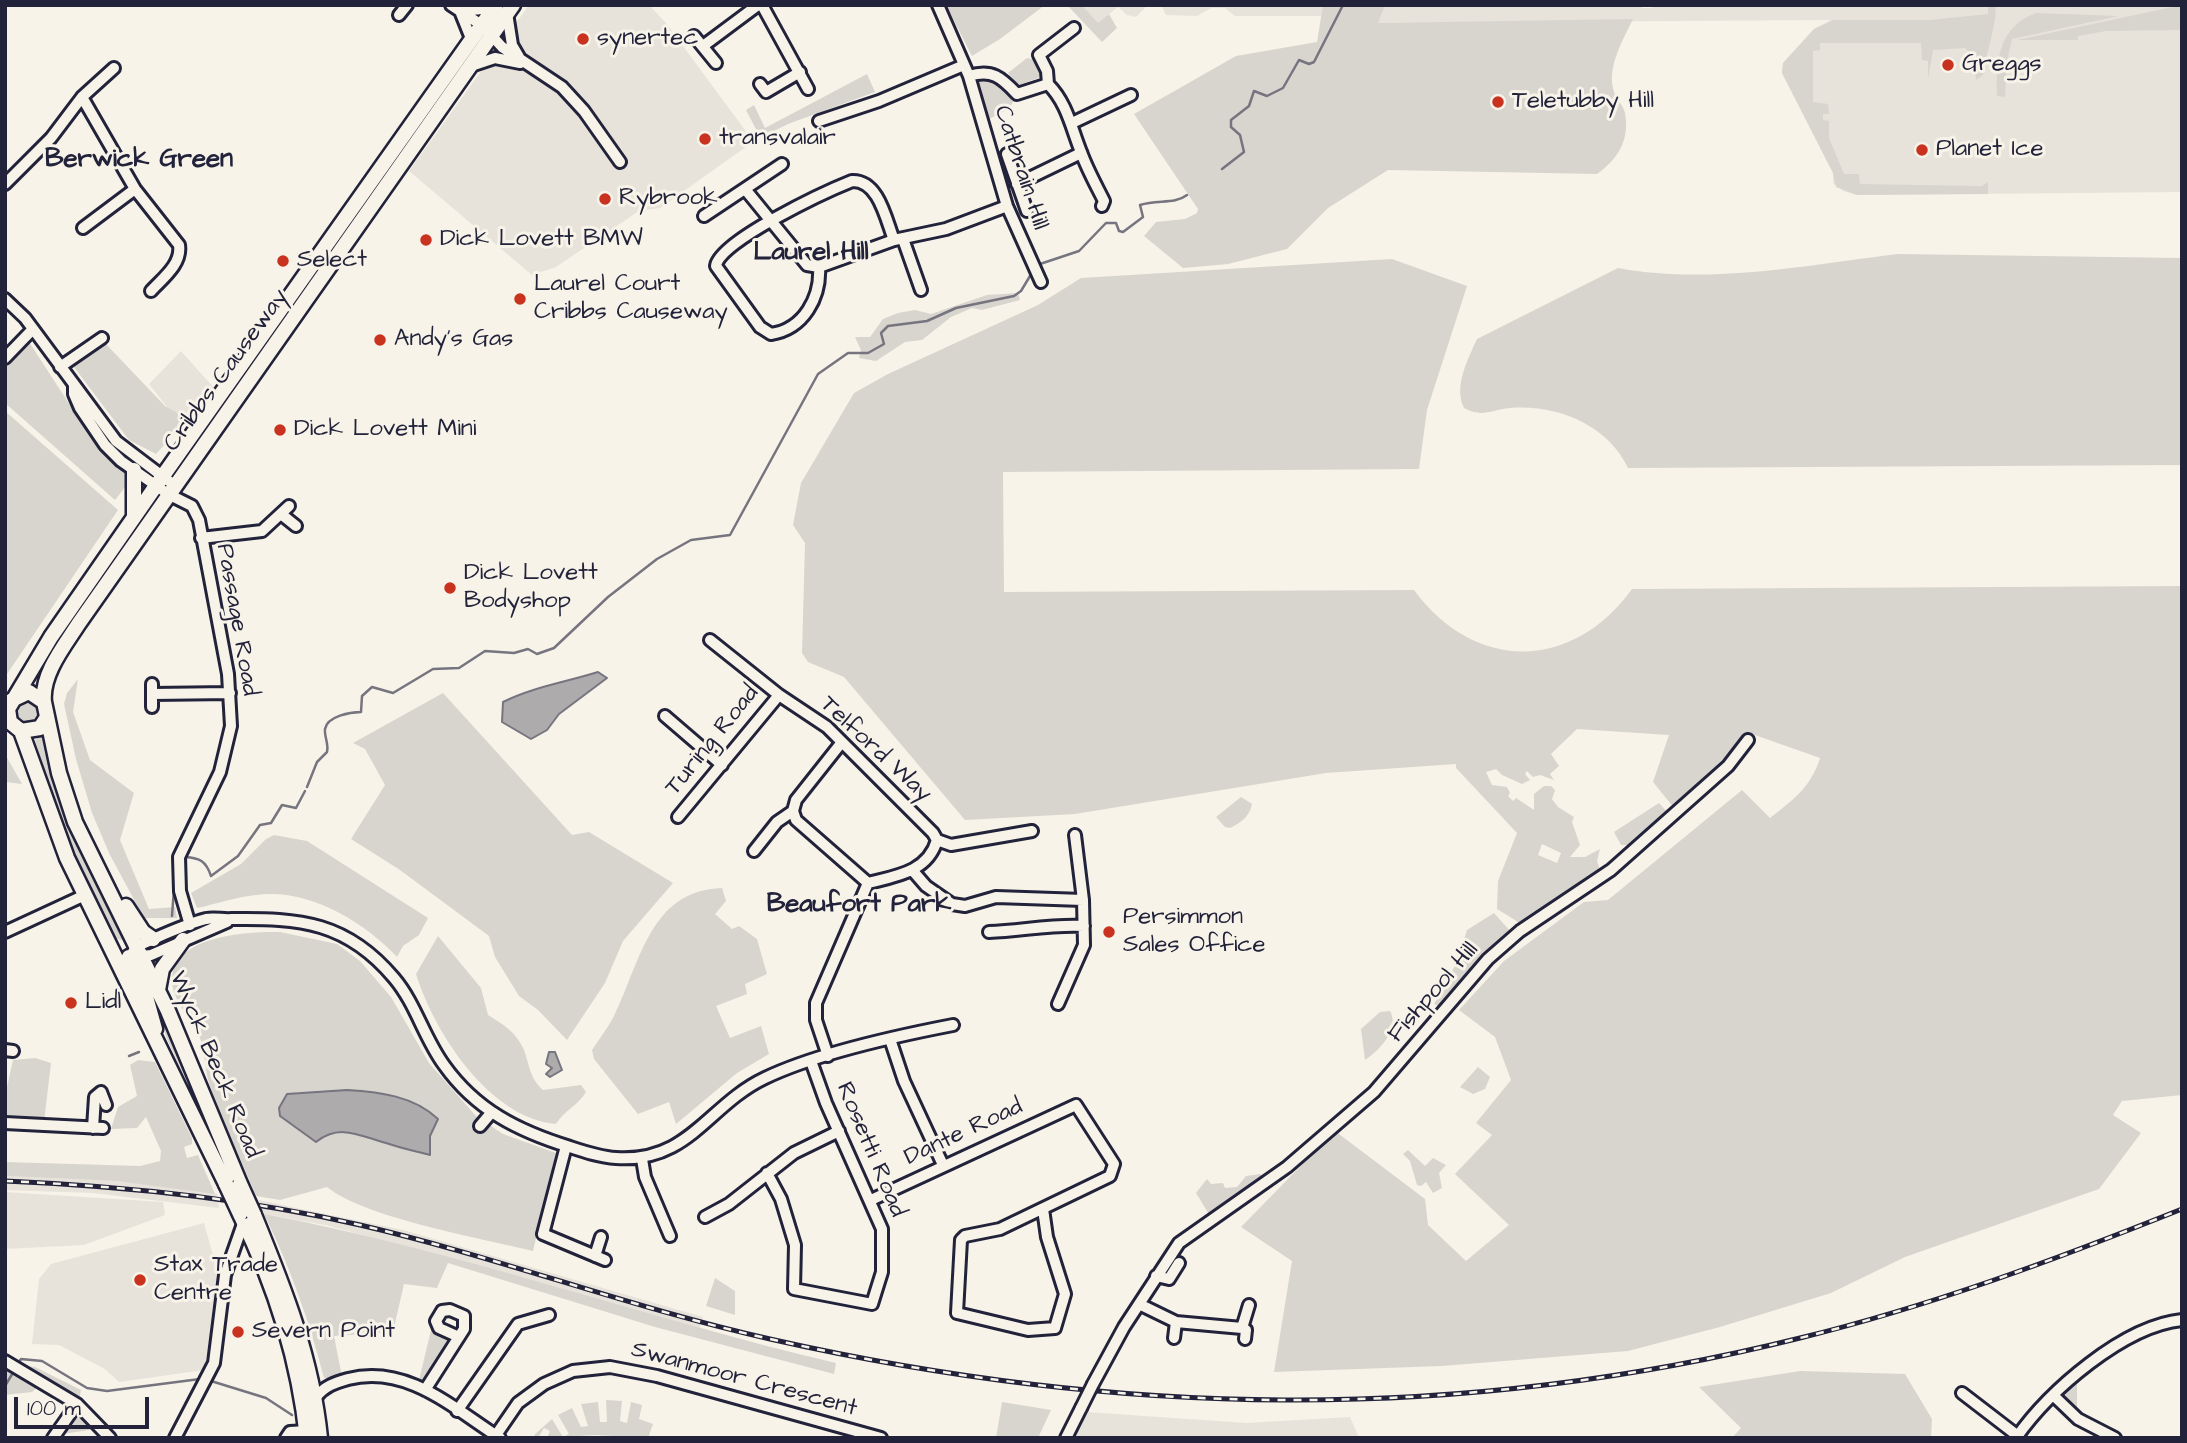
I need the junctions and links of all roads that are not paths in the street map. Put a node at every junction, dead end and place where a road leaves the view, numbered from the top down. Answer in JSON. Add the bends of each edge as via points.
{"nodes":[{"id":1,"x":407,"y":5,"type":"edge"},
{"id":2,"x":760,"y":5,"type":"edge"},
{"id":3,"x":938,"y":5,"type":"edge"},
{"id":4,"x":456,"y":8,"type":"edge"},
{"id":5,"x":502,"y":8,"type":"edge"},
{"id":6,"x":399,"y":15,"type":"dead end"},
{"id":7,"x":1074,"y":28,"type":"dead end"},
{"id":8,"x":487,"y":31,"type":"junction"},
{"id":9,"x":694,"y":36,"type":"dead end"},
{"id":10,"x":472,"y":41,"type":"junction"},
{"id":11,"x":703,"y":46,"type":"junction"},
{"id":12,"x":716,"y":63,"type":"dead end"},
{"id":13,"x":471,"y":66,"type":"junction"},
{"id":14,"x":529,"y":66,"type":"junction"},
{"id":15,"x":114,"y":68,"type":"dead end"},
{"id":16,"x":966,"y":71,"type":"junction"},
{"id":17,"x":800,"y":72,"type":"junction"},
{"id":18,"x":760,"y":84,"type":"dead end"},
{"id":19,"x":1048,"y":84,"type":"junction"},
{"id":20,"x":808,"y":89,"type":"dead end"},
{"id":21,"x":1131,"y":95,"type":"dead end"},
{"id":22,"x":82,"y":97,"type":"junction"},
{"id":23,"x":819,"y":121,"type":"dead end"},
{"id":24,"x":1072,"y":123,"type":"junction"},
{"id":25,"x":1081,"y":153,"type":"junction"},
{"id":26,"x":1007,"y":154,"type":"dead end"},
{"id":27,"x":620,"y":162,"type":"dead end"},
{"id":28,"x":782,"y":164,"type":"dead end"},
{"id":29,"x":5,"y":184,"type":"edge"},
{"id":30,"x":1017,"y":184,"type":"junction"},
{"id":31,"x":135,"y":189,"type":"junction"},
{"id":32,"x":744,"y":189,"type":"junction"},
{"id":33,"x":1007,"y":206,"type":"junction"},
{"id":34,"x":1102,"y":206,"type":"dead end"},
{"id":35,"x":1027,"y":211,"type":"dead end"},
{"id":36,"x":704,"y":216,"type":"dead end"},
{"id":37,"x":769,"y":221,"type":"junction"},
{"id":38,"x":83,"y":228,"type":"dead end"},
{"id":39,"x":899,"y":239,"type":"junction"},
{"id":40,"x":819,"y":267,"type":"junction"},
{"id":41,"x":1041,"y":282,"type":"dead end"},
{"id":42,"x":921,"y":290,"type":"dead end"},
{"id":43,"x":151,"y":291,"type":"dead end"},
{"id":44,"x":5,"y":299,"type":"edge"},
{"id":45,"x":33,"y":329,"type":"junction"},
{"id":46,"x":102,"y":338,"type":"dead end"},
{"id":47,"x":5,"y":358,"type":"edge"},
{"id":48,"x":60,"y":368,"type":"junction"},
{"id":49,"x":74,"y":386,"type":"junction"},
{"id":50,"x":157,"y":481,"type":"junction"},
{"id":51,"x":134,"y":517,"type":"junction"},
{"id":52,"x":296,"y":526,"type":"dead end"},
{"id":53,"x":201,"y":538,"type":"junction"},
{"id":54,"x":710,"y":640,"type":"dead end"},
{"id":55,"x":230,"y":693,"type":"junction"},
{"id":56,"x":779,"y":695,"type":"junction"},
{"id":57,"x":8,"y":707,"type":"edge"},
{"id":58,"x":152,"y":708,"type":"dead end"},
{"id":59,"x":46,"y":709,"type":"junction"},
{"id":60,"x":665,"y":716,"type":"dead end"},
{"id":61,"x":15,"y":730,"type":"edge"},
{"id":62,"x":1748,"y":740,"type":"dead end"},
{"id":63,"x":842,"y":742,"type":"junction"},
{"id":64,"x":722,"y":765,"type":"junction"},
{"id":65,"x":793,"y":811,"type":"junction"},
{"id":66,"x":678,"y":817,"type":"dead end"},
{"id":67,"x":1032,"y":831,"type":"dead end"},
{"id":68,"x":1075,"y":835,"type":"dead end"},
{"id":69,"x":937,"y":840,"type":"junction"},
{"id":70,"x":754,"y":851,"type":"dead end"},
{"id":71,"x":95,"y":866,"type":"junction"},
{"id":72,"x":914,"y":871,"type":"junction"},
{"id":73,"x":868,"y":883,"type":"junction"},
{"id":74,"x":85,"y":895,"type":"junction"},
{"id":75,"x":1083,"y":900,"type":"junction"},
{"id":76,"x":232,"y":919,"type":"junction"},
{"id":77,"x":190,"y":925,"type":"junction"},
{"id":78,"x":1083,"y":926,"type":"junction"},
{"id":79,"x":7,"y":931,"type":"edge"},
{"id":80,"x":989,"y":932,"type":"dead end"},
{"id":81,"x":153,"y":939,"type":"junction"},
{"id":82,"x":183,"y":940,"type":"junction"},
{"id":83,"x":14,"y":942,"type":"dead end"},
{"id":84,"x":131,"y":955,"type":"junction"},
{"id":85,"x":158,"y":989,"type":"junction"},
{"id":86,"x":1058,"y":1004,"type":"dead end"},
{"id":87,"x":953,"y":1024,"type":"dead end"},
{"id":88,"x":890,"y":1039,"type":"junction"},
{"id":89,"x":828,"y":1056,"type":"junction"},
{"id":90,"x":811,"y":1061,"type":"junction"},
{"id":91,"x":106,"y":1105,"type":"dead end"},
{"id":92,"x":491,"y":1113,"type":"junction"},
{"id":93,"x":5,"y":1123,"type":"edge"},
{"id":94,"x":480,"y":1126,"type":"dead end"},
{"id":95,"x":839,"y":1131,"type":"junction"},
{"id":96,"x":561,"y":1145,"type":"junction"},
{"id":97,"x":642,"y":1159,"type":"junction"},
{"id":98,"x":943,"y":1165,"type":"junction"},
{"id":99,"x":767,"y":1173,"type":"junction"},
{"id":100,"x":233,"y":1184,"type":"junction"},
{"id":101,"x":871,"y":1200,"type":"junction"},
{"id":102,"x":1043,"y":1209,"type":"junction"},
{"id":103,"x":246,"y":1217,"type":"junction"},
{"id":104,"x":705,"y":1217,"type":"dead end"},
{"id":105,"x":670,"y":1236,"type":"dead end"},
{"id":106,"x":601,"y":1237,"type":"dead end"},
{"id":107,"x":1179,"y":1263,"type":"dead end"},
{"id":108,"x":1156,"y":1276,"type":"junction"},
{"id":109,"x":1139,"y":1304,"type":"junction"},
{"id":110,"x":1249,"y":1305,"type":"dead end"},
{"id":111,"x":549,"y":1315,"type":"dead end"},
{"id":112,"x":2182,"y":1320,"type":"edge"},
{"id":113,"x":1176,"y":1322,"type":"junction"},
{"id":114,"x":459,"y":1337,"type":"dead end"},
{"id":115,"x":1174,"y":1338,"type":"dead end"},
{"id":116,"x":6,"y":1362,"type":"edge"},
{"id":117,"x":425,"y":1390,"type":"junction"},
{"id":118,"x":1962,"y":1393,"type":"dead end"},
{"id":119,"x":2054,"y":1396,"type":"junction"},
{"id":120,"x":316,"y":1397,"type":"junction"},
{"id":121,"x":77,"y":1404,"type":"junction"},
{"id":122,"x":457,"y":1410,"type":"junction"},
{"id":123,"x":311,"y":1436,"type":"edge"},
{"id":124,"x":498,"y":1436,"type":"edge"},
{"id":125,"x":2017,"y":1437,"type":"edge"},
{"id":126,"x":53,"y":1438,"type":"edge"},
{"id":127,"x":110,"y":1438,"type":"edge"},
{"id":128,"x":175,"y":1438,"type":"edge"},
{"id":129,"x":286,"y":1438,"type":"edge"},
{"id":130,"x":881,"y":1438,"type":"edge"},
{"id":131,"x":1066,"y":1438,"type":"edge"},
{"id":132,"x":2115,"y":1438,"type":"edge"}],
"edges":[{"from":1,"to":6,"type":"street"},
{"from":2,"to":11,"type":"street"},
{"from":2,"to":17,"type":"street"},
{"from":3,"to":16,"type":"street","name":"Catbrain Hill"},
{"from":4,"to":5,"type":"street"},
{"from":4,"to":8,"type":"street"},
{"from":4,"to":10,"type":"street"},
{"from":5,"to":8,"type":"main road","name":"Cribbs Causeway"},
{"from":5,"to":14,"type":"street","via":[[512,45]]},
{"from":7,"to":19,"type":"street","via":[[1040,55]]},
{"from":8,"to":10,"type":"main road","name":"Cribbs Causeway"},
{"from":8,"to":13,"type":"main road","name":"Cribbs Causeway"},
{"from":8,"to":14,"type":"street"},
{"from":9,"to":11,"type":"street"},
{"from":10,"to":50,"type":"main road","name":"Cribbs Causeway"},
{"from":11,"to":12,"type":"street"},
{"from":13,"to":14,"type":"street","via":[[495,58]]},
{"from":13,"to":50,"type":"main road","name":"Cribbs Causeway"},
{"from":14,"to":27,"type":"street","via":[[572,97]]},
{"from":15,"to":22,"type":"street"},
{"from":16,"to":19,"type":"street","via":[[997,74],[1017,94]]},
{"from":16,"to":23,"type":"street","via":[[896,91]]},
{"from":16,"to":33,"type":"street","name":"Catbrain Hill"},
{"from":17,"to":18,"type":"street","via":[[766,92]]},
{"from":17,"to":20,"type":"street"},
{"from":19,"to":24,"type":"street","via":[[1059,95]]},
{"from":21,"to":24,"type":"street"},
{"from":22,"to":29,"type":"street","via":[[51,138]]},
{"from":22,"to":31,"type":"street"},
{"from":24,"to":25,"type":"street"},
{"from":25,"to":30,"type":"street"},
{"from":25,"to":34,"type":"street","via":[[1104,201]]},
{"from":26,"to":30,"type":"street"},
{"from":28,"to":32,"type":"street"},
{"from":30,"to":35,"type":"street"},
{"from":31,"to":38,"type":"street"},
{"from":31,"to":43,"type":"street","via":[[179,244],[181,254]]},
{"from":32,"to":36,"type":"street"},
{"from":32,"to":37,"type":"street"},
{"from":33,"to":39,"type":"street","via":[[946,229]]},
{"from":33,"to":41,"type":"street","name":"Catbrain Hill"},
{"from":37,"to":39,"type":"street","via":[[831,189],[859,181],[876,195]]},
{"from":37,"to":40,"type":"street","via":[[807,265]]},
{"from":37,"to":40,"type":"street","via":[[720,254],[716,267],[760,327],[771,334],[813,306],[818,297]]},
{"from":39,"to":40,"type":"street"},
{"from":39,"to":42,"type":"street"},
{"from":44,"to":45,"type":"street"},
{"from":45,"to":47,"type":"street"},
{"from":45,"to":48,"type":"street"},
{"from":46,"to":48,"type":"street"},
{"from":48,"to":49,"type":"street"},
{"from":49,"to":50,"type":"street","via":[[116,441]]},
{"from":49,"to":50,"type":"street","via":[[80,408],[105,445]]},
{"from":50,"to":51,"type":"main road","name":"Cribbs Causeway"},
{"from":50,"to":51,"type":"main road"},
{"from":50,"to":53,"type":"street","name":"Passage Road","via":[[195,510]]},
{"from":50,"to":59,"type":"main road","name":"Cribbs Causeway","via":[[55,663],[45,688]]},
{"from":51,"to":57,"type":"main road","name":"Cribbs Causeway"},
{"from":52,"to":53,"type":"street","via":[[285,510],[262,531]]},
{"from":53,"to":55,"type":"street","name":"Passage Road"},
{"from":54,"to":56,"type":"street","name":"Turing Road"},
{"from":55,"to":58,"type":"street","via":[[152,689]]},
{"from":55,"to":77,"type":"street","name":"Passage Road","via":[[230,738],[220,772],[179,860],[180,891]]},
{"from":56,"to":63,"type":"street","name":"Telford Way","via":[[828,727]]},
{"from":56,"to":64,"type":"street","name":"Turing Road"},
{"from":57,"to":59,"type":"main road","via":[[29,692]]},
{"from":57,"to":61,"type":"main road"},
{"from":59,"to":61,"type":"main road","via":[[40,728]]},
{"from":59,"to":71,"type":"main road","name":"Wyck Beck Road","via":[[66,800]]},
{"from":60,"to":64,"type":"street"},
{"from":61,"to":74,"type":"main road","name":"Wyck Beck Road"},
{"from":62,"to":108,"type":"street","name":"Fishpool Hill","via":[[1728,766],[1611,870],[1520,931],[1488,959],[1374,1092],[1287,1167],[1185,1238]]},
{"from":63,"to":65,"type":"street","via":[[796,800]]},
{"from":63,"to":69,"type":"street","name":"Telford Way"},
{"from":64,"to":66,"type":"street","name":"Turing Road"},
{"from":65,"to":70,"type":"street","via":[[777,822]]},
{"from":65,"to":73,"type":"street","via":[[796,820]]},
{"from":67,"to":69,"type":"street","name":"Telford Way","via":[[951,845]]},
{"from":68,"to":75,"type":"street"},
{"from":69,"to":72,"type":"street","name":"Telford Way"},
{"from":71,"to":81,"type":"main road"},
{"from":71,"to":84,"type":"main road","name":"Wyck Beck Road"},
{"from":72,"to":73,"type":"street"},
{"from":72,"to":75,"type":"street","via":[[952,904],[965,906],[996,897]]},
{"from":73,"to":89,"type":"street","via":[[816,1003],[816,1020]]},
{"from":74,"to":79,"type":"street"},
{"from":74,"to":84,"type":"main road","name":"Wyck Beck Road"},
{"from":75,"to":78,"type":"street"},
{"from":76,"to":77,"type":"street","via":[[213,918]]},
{"from":76,"to":82,"type":"street"},
{"from":76,"to":92,"type":"street","via":[[313,923],[364,950],[395,979],[444,1066]]},
{"from":77,"to":81,"type":"street"},
{"from":78,"to":80,"type":"street"},
{"from":78,"to":86,"type":"street","via":[[1083,945]]},
{"from":79,"to":83,"type":"street"},
{"from":81,"to":84,"type":"street"},
{"from":82,"to":84,"type":"street"},
{"from":82,"to":85,"type":"main road","via":[[162,969]]},
{"from":84,"to":85,"type":"main road","name":"Wyck Beck Road"},
{"from":84,"to":100,"type":"main road","name":"Wyck Beck Road","via":[[159,1048]]},
{"from":85,"to":100,"type":"main road","name":"Wyck Beck Road"},
{"from":87,"to":88,"type":"street"},
{"from":88,"to":89,"type":"street"},
{"from":88,"to":98,"type":"street"},
{"from":89,"to":90,"type":"street"},
{"from":90,"to":95,"type":"street","name":"Rosetti Road"},
{"from":90,"to":97,"type":"street","via":[[762,1079],[671,1150]]},
{"from":91,"to":93,"type":"street","via":[[101,1092],[95,1097],[98,1128]]},
{"from":92,"to":94,"type":"street"},
{"from":92,"to":96,"type":"street"},
{"from":95,"to":99,"type":"street","via":[[794,1153]]},
{"from":95,"to":101,"type":"street","name":"Rosetti Road"},
{"from":96,"to":97,"type":"street","via":[[597,1156]]},
{"from":96,"to":106,"type":"street","via":[[543,1234],[600,1258]]},
{"from":97,"to":105,"type":"street"},
{"from":98,"to":101,"type":"street","name":"Dante Road"},
{"from":98,"to":102,"type":"street","name":"Dante Road","via":[[1076,1105],[1114,1164],[1110,1176]]},
{"from":99,"to":101,"type":"street","name":"Rosetti Road","via":[[781,1199],[795,1245],[794,1289],[872,1304],[884,1252],[882,1229]]},
{"from":99,"to":104,"type":"street"},
{"from":100,"to":103,"type":"main road","name":"Wyck Beck Road","bridge":true},
{"from":102,"to":102,"type":"street","via":[[1065,1294],[1055,1328],[1028,1330],[961,1317],[956,1309],[961,1240],[1000,1230]]},
{"from":103,"to":120,"type":"main road","name":"Wyck Beck Road","via":[[290,1304]]},
{"from":103,"to":123,"type":"main road","name":"Wyck Beck Road","via":[[285,1326]]},
{"from":103,"to":128,"type":"street","via":[[225,1275],[214,1363]]},
{"from":107,"to":108,"type":"street","name":"Fishpool Hill","via":[[1169,1279]]},
{"from":108,"to":109,"type":"street","name":"Fishpool Hill"},
{"from":109,"to":113,"type":"street"},
{"from":109,"to":131,"type":"street","name":"Fishpool Hill","bridge":true},
{"from":110,"to":113,"type":"street","via":[[1244,1334]]},
{"from":111,"to":122,"type":"street","via":[[518,1324]]},
{"from":112,"to":119,"type":"street","via":[[2152,1326],[2124,1340]]},
{"from":113,"to":115,"type":"street"},
{"from":114,"to":117,"type":"street"},
{"from":116,"to":121,"type":"street"},
{"from":117,"to":120,"type":"street","via":[[382,1375],[334,1383]]},
{"from":117,"to":122,"type":"street"},
{"from":118,"to":125,"type":"street"},
{"from":119,"to":125,"type":"street"},
{"from":119,"to":132,"type":"street","via":[[2078,1419]]},
{"from":120,"to":123,"type":"main road","name":"Wyck Beck Road"},
{"from":121,"to":126,"type":"street"},
{"from":121,"to":127,"type":"street"},
{"from":122,"to":124,"type":"street"},
{"from":123,"to":129,"type":"street","via":[[290,1432]]},
{"from":124,"to":130,"type":"street","name":"Swanmoor Crescent","via":[[518,1403],[544,1384],[573,1371],[610,1367]]}]}
